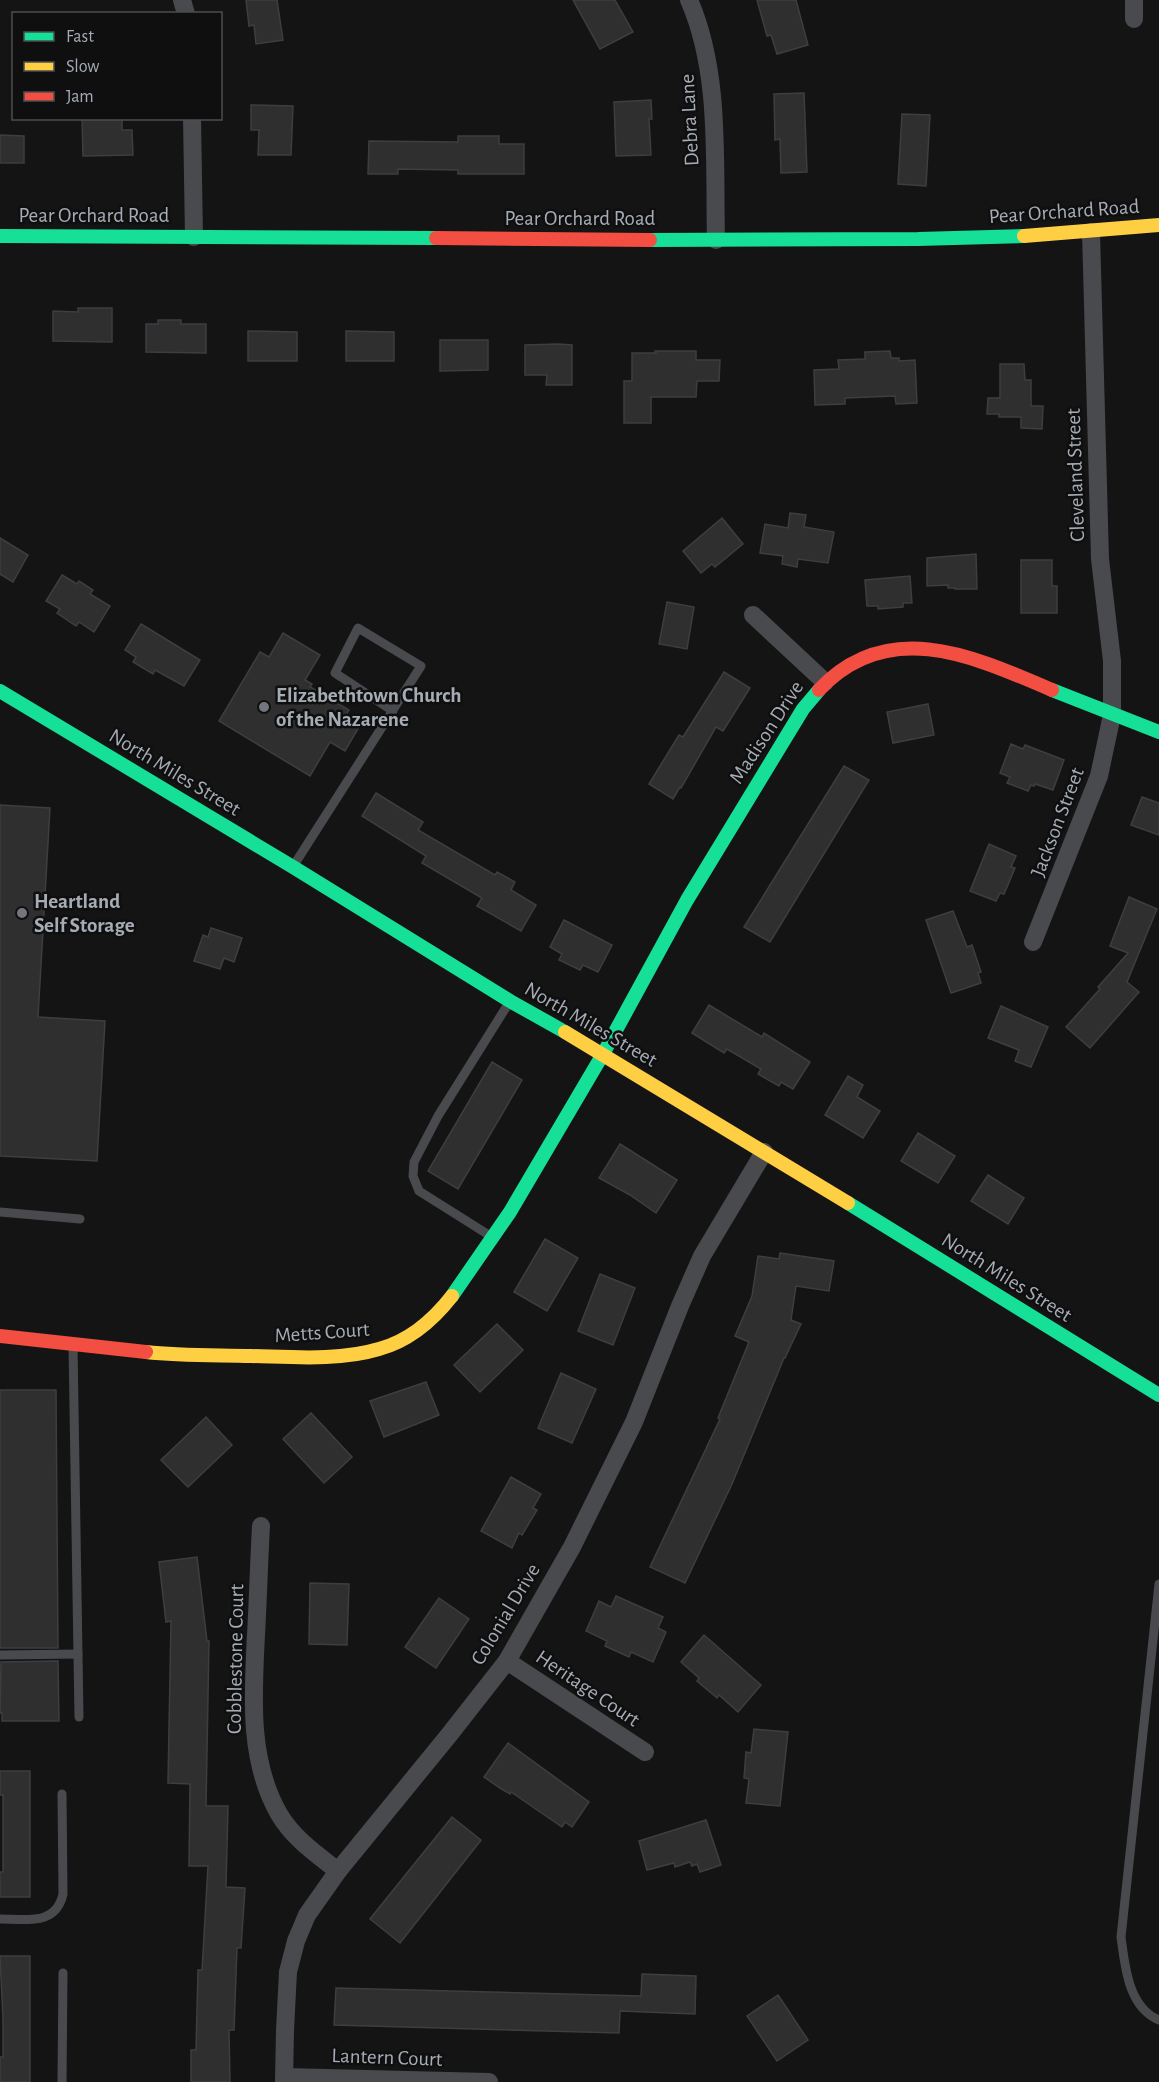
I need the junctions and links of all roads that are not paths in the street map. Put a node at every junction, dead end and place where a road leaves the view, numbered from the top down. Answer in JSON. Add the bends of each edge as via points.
{"nodes":[{"id":1,"x":689,"y":0,"type":"edge"},
{"id":2,"x":1134,"y":0,"type":"edge"},
{"id":3,"x":1134,"y":19,"type":"dead end"},
{"id":4,"x":192,"y":120,"type":"edge"},
{"id":5,"x":1159,"y":225,"type":"edge"},
{"id":6,"x":1091,"y":232,"type":"junction"},
{"id":7,"x":0,"y":236,"type":"edge"},
{"id":8,"x":194,"y":237,"type":"junction"},
{"id":9,"x":716,"y":240,"type":"junction"},
{"id":10,"x":753,"y":615,"type":"dead end"},
{"id":11,"x":825,"y":682,"type":"junction"},
{"id":12,"x":0,"y":691,"type":"edge"},
{"id":13,"x":393,"y":711,"type":"junction"},
{"id":14,"x":1112,"y":715,"type":"junction"},
{"id":15,"x":1159,"y":732,"type":"edge"},
{"id":16,"x":293,"y":867,"type":"junction"},
{"id":17,"x":1033,"y":942,"type":"dead end"},
{"id":18,"x":510,"y":1001,"type":"junction"},
{"id":19,"x":603,"y":1054,"type":"junction"},
{"id":20,"x":764,"y":1152,"type":"junction"},
{"id":21,"x":0,"y":1212,"type":"edge"},
{"id":22,"x":80,"y":1219,"type":"dead end"},
{"id":23,"x":493,"y":1238,"type":"junction"},
{"id":24,"x":0,"y":1336,"type":"edge"},
{"id":25,"x":73,"y":1345,"type":"junction"},
{"id":26,"x":1159,"y":1395,"type":"edge"},
{"id":27,"x":261,"y":1526,"type":"dead end"},
{"id":28,"x":1159,"y":1584,"type":"edge"},
{"id":29,"x":78,"y":1654,"type":"junction"},
{"id":30,"x":0,"y":1655,"type":"edge"},
{"id":31,"x":507,"y":1661,"type":"junction"},
{"id":32,"x":79,"y":1717,"type":"dead end"},
{"id":33,"x":645,"y":1752,"type":"dead end"},
{"id":34,"x":62,"y":1794,"type":"dead end"},
{"id":35,"x":338,"y":1871,"type":"junction"},
{"id":36,"x":0,"y":1919,"type":"edge"},
{"id":37,"x":63,"y":1973,"type":"dead end"},
{"id":38,"x":1159,"y":2020,"type":"edge"},
{"id":39,"x":285,"y":2079,"type":"edge"},
{"id":40,"x":62,"y":2082,"type":"edge"},
{"id":41,"x":489,"y":2082,"type":"edge"}],
"edges":[{"from":1,"to":9,"type":"street","name":"Debra Lane","via":[[700,28],[710,79]]},
{"from":2,"to":3,"type":"street"},
{"from":4,"to":8,"type":"street"},
{"from":5,"to":6,"type":"street","name":"Pear Orchard Road"},
{"from":6,"to":9,"type":"street","name":"Pear Orchard Road","via":[[918,239]]},
{"from":6,"to":14,"type":"street","name":"Cleveland Street","via":[[1100,559],[1112,661]]},
{"from":7,"to":8,"type":"street","name":"Pear Orchard Road"},
{"from":8,"to":9,"type":"street","name":"Pear Orchard Road"},
{"from":10,"to":11,"type":"street"},
{"from":11,"to":14,"type":"street","name":"Madison Drive","via":[[846,665],[873,653],[903,648],[935,650],[1010,673]]},
{"from":11,"to":19,"type":"street","name":"Madison Drive","via":[[802,709],[687,900]]},
{"from":12,"to":16,"type":"street","name":"North Miles Street"},
{"from":13,"to":13,"type":"lane","via":[[421,666],[358,628],[334,673]]},
{"from":13,"to":16,"type":"lane"},
{"from":14,"to":15,"type":"street","name":"Madison Drive"},
{"from":14,"to":17,"type":"street","name":"Jackson Street","via":[[1099,776]]},
{"from":16,"to":18,"type":"street","name":"North Miles Street"},
{"from":18,"to":19,"type":"street","name":"North Miles Street"},
{"from":18,"to":23,"type":"lane","via":[[414,1162],[413,1176],[419,1191]]},
{"from":19,"to":20,"type":"street","name":"North Miles Street"},
{"from":19,"to":23,"type":"street","name":"Metts Court"},
{"from":20,"to":26,"type":"street","name":"North Miles Street"},
{"from":20,"to":31,"type":"street","name":"Colonial Drive","via":[[702,1256],[634,1422],[572,1547]]},
{"from":21,"to":22,"type":"lane"},
{"from":23,"to":25,"type":"street","name":"Metts Court","via":[[463,1283],[427,1323],[381,1349],[354,1355],[283,1357],[164,1354]]},
{"from":24,"to":25,"type":"street","name":"Metts Court"},
{"from":25,"to":29,"type":"lane"},
{"from":27,"to":35,"type":"street","name":"Cobblestone Court","via":[[254,1699],[261,1770],[269,1794],[292,1832]]},
{"from":28,"to":38,"type":"lane","via":[[1121,1937],[1134,1996],[1150,2016]]},
{"from":29,"to":30,"type":"lane"},
{"from":29,"to":32,"type":"lane"},
{"from":31,"to":33,"type":"street","name":"Heritage Court"},
{"from":31,"to":35,"type":"street","name":"Colonial Drive"},
{"from":34,"to":36,"type":"lane","via":[[61,1903],[47,1916]]},
{"from":35,"to":39,"type":"street","name":"Colonial Drive","via":[[307,1915],[288,1972]]},
{"from":37,"to":40,"type":"lane"},
{"from":39,"to":41,"type":"street","name":"Lantern Court"}]}
